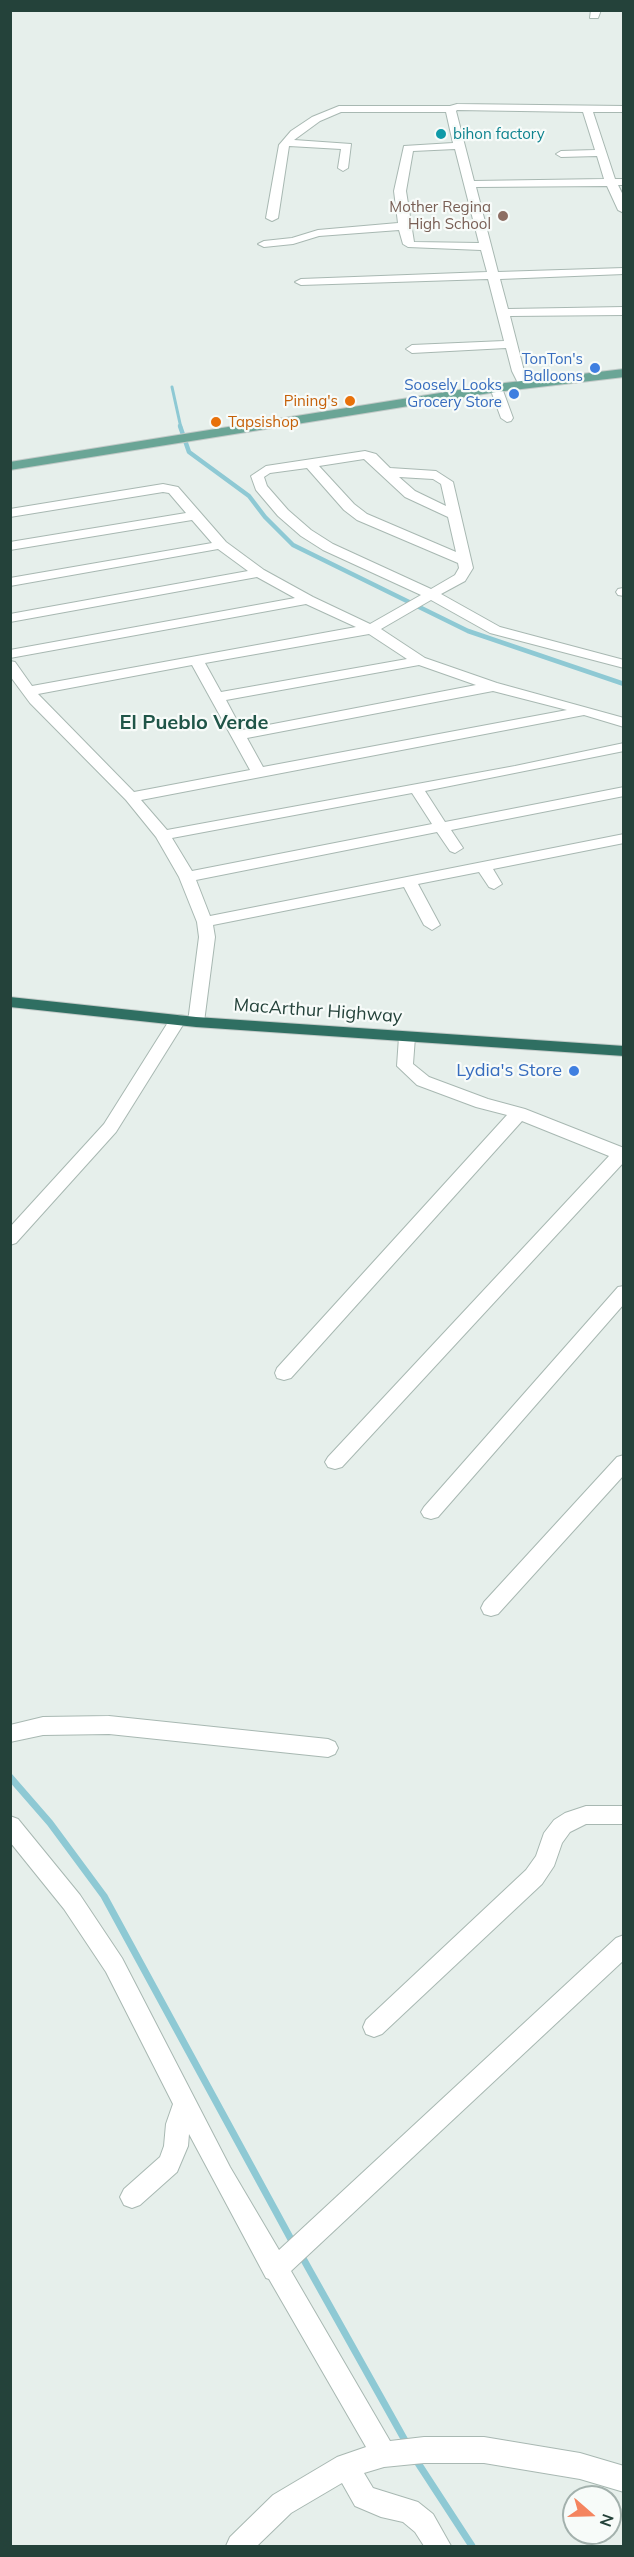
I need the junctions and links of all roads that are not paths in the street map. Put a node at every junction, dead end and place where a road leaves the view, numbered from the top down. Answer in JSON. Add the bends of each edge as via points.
{"nodes":[{"id":1,"x":450,"y":109,"type":"junction"},
{"id":2,"x":587,"y":109,"type":"junction"},
{"id":3,"x":624,"y":109,"type":"edge"},
{"id":4,"x":285,"y":143,"type":"junction"},
{"id":5,"x":460,"y":146,"type":"junction"},
{"id":6,"x":601,"y":153,"type":"junction"},
{"id":7,"x":561,"y":154,"type":"dead end"},
{"id":8,"x":343,"y":168,"type":"dead end"},
{"id":9,"x":624,"y":182,"type":"edge"},
{"id":10,"x":611,"y":183,"type":"junction"},
{"id":11,"x":468,"y":184,"type":"junction"},
{"id":12,"x":624,"y":210,"type":"edge"},
{"id":13,"x":272,"y":218,"type":"dead end"},
{"id":14,"x":404,"y":226,"type":"junction"},
{"id":15,"x":264,"y":244,"type":"dead end"},
{"id":16,"x":486,"y":247,"type":"junction"},
{"id":17,"x":624,"y":271,"type":"edge"},
{"id":18,"x":494,"y":275,"type":"junction"},
{"id":19,"x":301,"y":282,"type":"dead end"},
{"id":20,"x":624,"y":311,"type":"edge"},
{"id":21,"x":505,"y":314,"type":"junction"},
{"id":22,"x":512,"y":344,"type":"junction"},
{"id":23,"x":412,"y":349,"type":"dead end"},
{"id":24,"x":624,"y":374,"type":"edge"},
{"id":25,"x":524,"y":384,"type":"junction"},
{"id":26,"x":496,"y":388,"type":"junction"},
{"id":27,"x":507,"y":418,"type":"dead end"},
{"id":28,"x":310,"y":463,"type":"junction"},
{"id":29,"x":10,"y":466,"type":"edge"},
{"id":30,"x":386,"y":472,"type":"junction"},
{"id":31,"x":10,"y":513,"type":"edge"},
{"id":32,"x":455,"y":515,"type":"junction"},
{"id":33,"x":195,"y":516,"type":"junction"},
{"id":34,"x":221,"y":545,"type":"junction"},
{"id":35,"x":10,"y":546,"type":"edge"},
{"id":36,"x":465,"y":561,"type":"junction"},
{"id":37,"x":259,"y":573,"type":"junction"},
{"id":38,"x":10,"y":582,"type":"edge"},
{"id":39,"x":428,"y":597,"type":"junction"},
{"id":40,"x":308,"y":600,"type":"junction"},
{"id":41,"x":10,"y":618,"type":"edge"},
{"id":42,"x":371,"y":629,"type":"junction"},
{"id":43,"x":10,"y":654,"type":"edge"},
{"id":44,"x":420,"y":660,"type":"junction"},
{"id":45,"x":197,"y":661,"type":"junction"},
{"id":46,"x":624,"y":664,"type":"edge"},
{"id":47,"x":10,"y":665,"type":"edge"},
{"id":48,"x":492,"y":686,"type":"junction"},
{"id":49,"x":28,"y":691,"type":"junction"},
{"id":50,"x":218,"y":698,"type":"junction"},
{"id":51,"x":586,"y":711,"type":"junction"},
{"id":52,"x":624,"y":723,"type":"edge"},
{"id":53,"x":238,"y":735,"type":"junction"},
{"id":54,"x":624,"y":747,"type":"edge"},
{"id":55,"x":259,"y":773,"type":"junction"},
{"id":56,"x":416,"y":789,"type":"junction"},
{"id":57,"x":624,"y":791,"type":"edge"},
{"id":58,"x":131,"y":797,"type":"junction"},
{"id":59,"x":442,"y":827,"type":"junction"},
{"id":60,"x":163,"y":836,"type":"junction"},
{"id":61,"x":624,"y":838,"type":"edge"},
{"id":62,"x":455,"y":848,"type":"dead end"},
{"id":63,"x":483,"y":866,"type":"junction"},
{"id":64,"x":187,"y":877,"type":"junction"},
{"id":65,"x":409,"y":880,"type":"junction"},
{"id":66,"x":494,"y":884,"type":"dead end"},
{"id":67,"x":205,"y":922,"type":"junction"},
{"id":68,"x":432,"y":925,"type":"dead end"},
{"id":69,"x":10,"y":1002,"type":"edge"},
{"id":70,"x":187,"y":1021,"type":"junction"},
{"id":71,"x":407,"y":1037,"type":"junction"},
{"id":72,"x":624,"y":1051,"type":"edge"},
{"id":73,"x":519,"y":1113,"type":"junction"},
{"id":74,"x":622,"y":1155,"type":"edge"},
{"id":75,"x":10,"y":1239,"type":"edge"},
{"id":76,"x":624,"y":1292,"type":"edge"},
{"id":77,"x":284,"y":1373,"type":"dead end"},
{"id":78,"x":335,"y":1462,"type":"dead end"},
{"id":79,"x":624,"y":1462,"type":"edge"},
{"id":80,"x":431,"y":1512,"type":"dead end"},
{"id":81,"x":491,"y":1608,"type":"dead end"},
{"id":82,"x":10,"y":1734,"type":"edge"},
{"id":83,"x":328,"y":1748,"type":"dead end"},
{"id":84,"x":624,"y":1815,"type":"edge"},
{"id":85,"x":10,"y":1825,"type":"edge"},
{"id":86,"x":624,"y":1945,"type":"edge"},
{"id":87,"x":374,"y":2027,"type":"dead end"},
{"id":88,"x":185,"y":2104,"type":"junction"},
{"id":89,"x":132,"y":2197,"type":"dead end"},
{"id":90,"x":275,"y":2270,"type":"junction"},
{"id":91,"x":384,"y":2454,"type":"junction"},
{"id":92,"x":346,"y":2466,"type":"junction"},
{"id":93,"x":624,"y":2479,"type":"edge"},
{"id":94,"x":239,"y":2547,"type":"edge"},
{"id":95,"x":438,"y":2547,"type":"edge"}],
"edges":[{"from":1,"to":2,"type":"street"},
{"from":1,"to":4,"type":"street","via":[[339,110],[316,119]]},
{"from":1,"to":5,"type":"street"},
{"from":2,"to":3,"type":"street"},
{"from":2,"to":6,"type":"street"},
{"from":4,"to":8,"type":"street","via":[[347,146]]},
{"from":4,"to":13,"type":"street"},
{"from":5,"to":11,"type":"street"},
{"from":5,"to":14,"type":"street","via":[[408,148],[400,191]]},
{"from":6,"to":7,"type":"street"},
{"from":6,"to":10,"type":"street"},
{"from":9,"to":10,"type":"street"},
{"from":10,"to":11,"type":"street"},
{"from":10,"to":12,"type":"street"},
{"from":11,"to":16,"type":"street"},
{"from":14,"to":15,"type":"street","via":[[318,233]]},
{"from":14,"to":16,"type":"street","via":[[412,245]]},
{"from":16,"to":18,"type":"street"},
{"from":17,"to":18,"type":"street"},
{"from":18,"to":19,"type":"street"},
{"from":18,"to":21,"type":"street"},
{"from":20,"to":21,"type":"street"},
{"from":21,"to":22,"type":"street"},
{"from":22,"to":23,"type":"street"},
{"from":22,"to":25,"type":"street"},
{"from":24,"to":25,"type":"main road"},
{"from":25,"to":26,"type":"main road"},
{"from":26,"to":27,"type":"street"},
{"from":26,"to":29,"type":"main road"},
{"from":28,"to":30,"type":"street","via":[[365,455]]},
{"from":28,"to":36,"type":"street","via":[[348,507],[362,517]]},
{"from":28,"to":39,"type":"street","via":[[266,470],[260,472],[257,480],[283,513],[306,533]]},
{"from":30,"to":32,"type":"street","via":[[410,494]]},
{"from":30,"to":32,"type":"street","via":[[442,478],[447,482]]},
{"from":31,"to":33,"type":"street","via":[[168,488]]},
{"from":32,"to":36,"type":"street"},
{"from":33,"to":34,"type":"street"},
{"from":33,"to":35,"type":"street"},
{"from":34,"to":37,"type":"street"},
{"from":34,"to":38,"type":"street"},
{"from":36,"to":39,"type":"street","via":[[463,576]]},
{"from":37,"to":40,"type":"street"},
{"from":37,"to":41,"type":"street"},
{"from":39,"to":42,"type":"street"},
{"from":39,"to":46,"type":"street","via":[[495,630]]},
{"from":40,"to":42,"type":"street"},
{"from":40,"to":43,"type":"street"},
{"from":42,"to":44,"type":"street"},
{"from":42,"to":45,"type":"street"},
{"from":44,"to":48,"type":"street"},
{"from":44,"to":50,"type":"street"},
{"from":45,"to":49,"type":"street"},
{"from":45,"to":50,"type":"street"},
{"from":47,"to":49,"type":"street"},
{"from":48,"to":51,"type":"street"},
{"from":48,"to":53,"type":"street"},
{"from":49,"to":58,"type":"street","via":[[71,740]]},
{"from":50,"to":53,"type":"street"},
{"from":51,"to":52,"type":"street"},
{"from":51,"to":55,"type":"street"},
{"from":53,"to":55,"type":"street"},
{"from":54,"to":56,"type":"street"},
{"from":55,"to":58,"type":"street"},
{"from":56,"to":59,"type":"street"},
{"from":56,"to":60,"type":"street"},
{"from":57,"to":59,"type":"street"},
{"from":58,"to":60,"type":"street"},
{"from":59,"to":62,"type":"street"},
{"from":59,"to":64,"type":"street"},
{"from":60,"to":64,"type":"street"},
{"from":61,"to":63,"type":"street"},
{"from":63,"to":65,"type":"street"},
{"from":63,"to":66,"type":"street"},
{"from":64,"to":67,"type":"street"},
{"from":65,"to":67,"type":"street"},
{"from":65,"to":68,"type":"street"},
{"from":67,"to":70,"type":"street","via":[[207,938]]},
{"from":69,"to":70,"type":"highway","name":"MacArthur Highway"},
{"from":70,"to":71,"type":"highway","name":"MacArthur Highway"},
{"from":70,"to":75,"type":"street","via":[[110,1128]]},
{"from":71,"to":72,"type":"highway","name":"MacArthur Highway"},
{"from":71,"to":73,"type":"street","via":[[405,1066],[423,1081]]},
{"from":73,"to":74,"type":"street"},
{"from":73,"to":77,"type":"street"},
{"from":74,"to":78,"type":"street"},
{"from":76,"to":80,"type":"street"},
{"from":79,"to":81,"type":"street"},
{"from":82,"to":83,"type":"street","via":[[43,1725],[109,1725]]},
{"from":84,"to":87,"type":"street","via":[[586,1815],[562,1826],[534,1877]]},
{"from":85,"to":88,"type":"street","via":[[72,1902],[114,1965]]},
{"from":86,"to":90,"type":"street"},
{"from":88,"to":89,"type":"street","via":[[169,2164]]},
{"from":88,"to":90,"type":"street"},
{"from":90,"to":91,"type":"street"},
{"from":91,"to":92,"type":"street"},
{"from":91,"to":93,"type":"street","via":[[484,2451],[580,2466]]},
{"from":92,"to":94,"type":"street","via":[[282,2504]]},
{"from":92,"to":95,"type":"street","via":[[364,2497],[409,2511],[424,2523]]}]}
